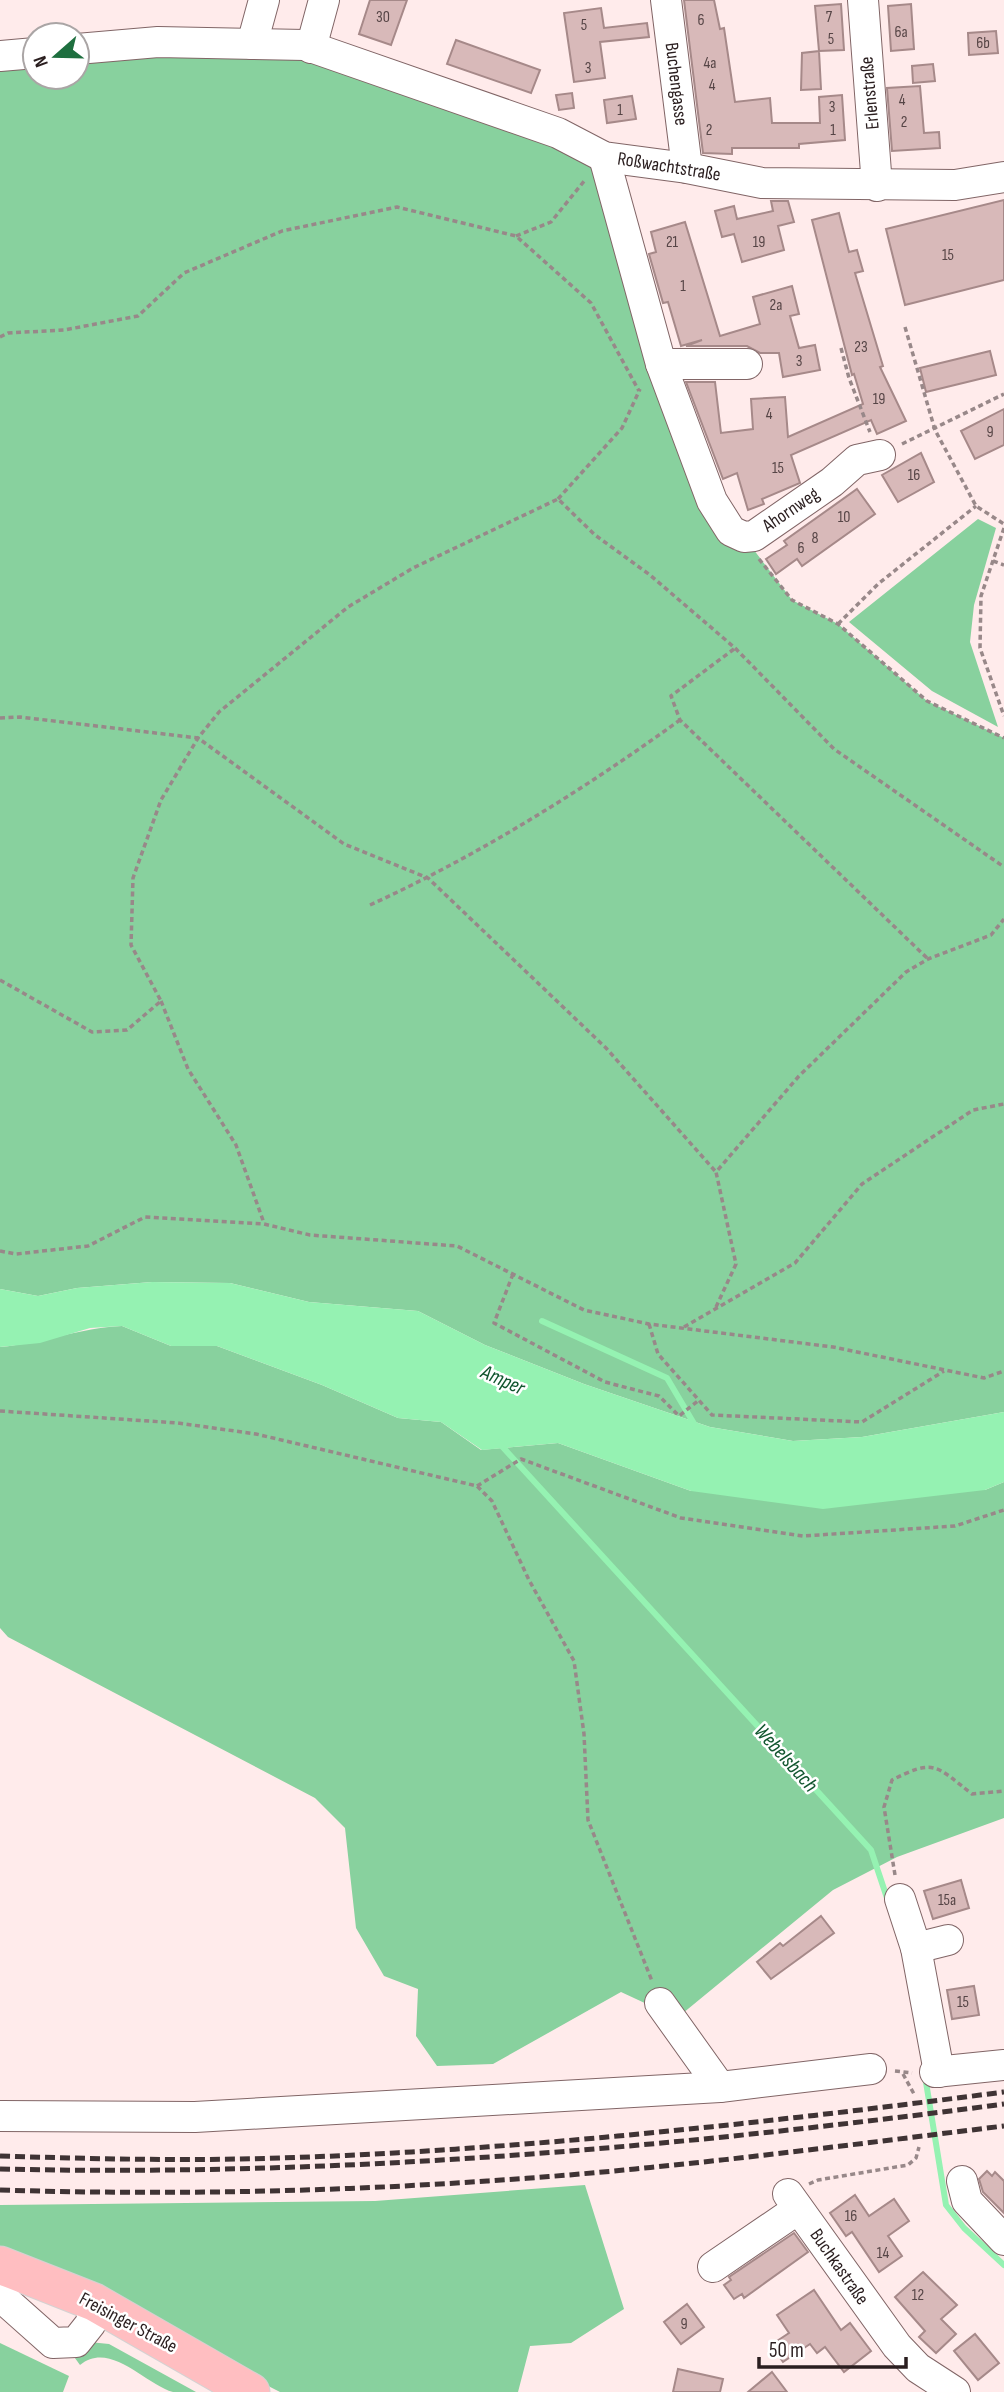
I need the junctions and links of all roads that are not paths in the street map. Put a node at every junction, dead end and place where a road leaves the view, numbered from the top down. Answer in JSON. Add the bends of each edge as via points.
{"nodes":[{"id":1,"x":264,"y":0,"type":"edge"},
{"id":2,"x":324,"y":0,"type":"edge"},
{"id":3,"x":666,"y":0,"type":"edge"},
{"id":4,"x":863,"y":0,"type":"edge"},
{"id":5,"x":251,"y":44,"type":"junction"},
{"id":6,"x":91,"y":48,"type":"edge"},
{"id":7,"x":311,"y":48,"type":"junction"},
{"id":8,"x":21,"y":54,"type":"edge"},
{"id":9,"x":0,"y":56,"type":"edge"},
{"id":10,"x":604,"y":158,"type":"junction"},
{"id":11,"x":687,"y":168,"type":"junction"},
{"id":12,"x":1004,"y":177,"type":"edge"},
{"id":13,"x":877,"y":186,"type":"junction"},
{"id":14,"x":662,"y":364,"type":"junction"},
{"id":15,"x":747,"y":364,"type":"dead end"},
{"id":16,"x":880,"y":455,"type":"road end"},
{"id":17,"x":900,"y":1899,"type":"road end"},
{"id":18,"x":948,"y":1940,"type":"dead end"},
{"id":19,"x":916,"y":1948,"type":"junction"},
{"id":20,"x":660,"y":2003,"type":"road end"},
{"id":21,"x":1004,"y":2065,"type":"edge"},
{"id":22,"x":871,"y":2069,"type":"dead end"},
{"id":23,"x":720,"y":2087,"type":"junction"},
{"id":24,"x":0,"y":2116,"type":"edge"},
{"id":25,"x":962,"y":2180,"type":"dead end"},
{"id":26,"x":1004,"y":2240,"type":"edge"},
{"id":27,"x":0,"y":2265,"type":"edge"},
{"id":28,"x":713,"y":2267,"type":"dead end"},
{"id":29,"x":94,"y":2302,"type":"junction"},
{"id":30,"x":3,"y":2308,"type":"edge"},
{"id":31,"x":251,"y":2392,"type":"edge"},
{"id":32,"x":955,"y":2392,"type":"edge"}],
"edges":[{"from":1,"to":5,"type":"street"},
{"from":2,"to":7,"type":"street"},
{"from":3,"to":11,"type":"street","name":"Buchengasse"},
{"from":4,"to":13,"type":"street","name":"Erlenstraße"},
{"from":5,"to":6,"type":"street","name":"Roßwachtstraße","via":[[158,42]]},
{"from":5,"to":7,"type":"street","name":"Roßwachtstraße"},
{"from":7,"to":10,"type":"street","name":"Roßwachtstraße","via":[[558,133]]},
{"from":8,"to":9,"type":"street"},
{"from":10,"to":11,"type":"street","name":"Roßwachtstraße"},
{"from":10,"to":14,"type":"street","name":"Ahornweg"},
{"from":11,"to":13,"type":"street","name":"Roßwachtstraße","via":[[762,183]]},
{"from":12,"to":13,"type":"street","name":"Roßwachtstraße","via":[[956,185]]},
{"from":14,"to":15,"type":"street"},
{"from":14,"to":16,"type":"street","name":"Ahornweg","via":[[712,501],[731,531],[744,537],[754,536],[857,460]]},
{"from":17,"to":19,"type":"street"},
{"from":18,"to":19,"type":"street"},
{"from":19,"to":21,"type":"street","via":[[937,2072]]},
{"from":20,"to":23,"type":"street"},
{"from":22,"to":23,"type":"street"},
{"from":23,"to":24,"type":"street","via":[[195,2117]]},
{"from":25,"to":26,"type":"street","via":[[967,2202]]},
{"from":27,"to":29,"type":"main road","name":"Freisinger Straße"},
{"from":28,"to":32,"type":"street","name":"Buchkastraße","via":[[793,2202],[897,2346],[918,2368]]},
{"from":29,"to":30,"type":"street","via":[[91,2323],[76,2342],[53,2343]]},
{"from":29,"to":31,"type":"main road","name":"Freisinger Straße"}]}
